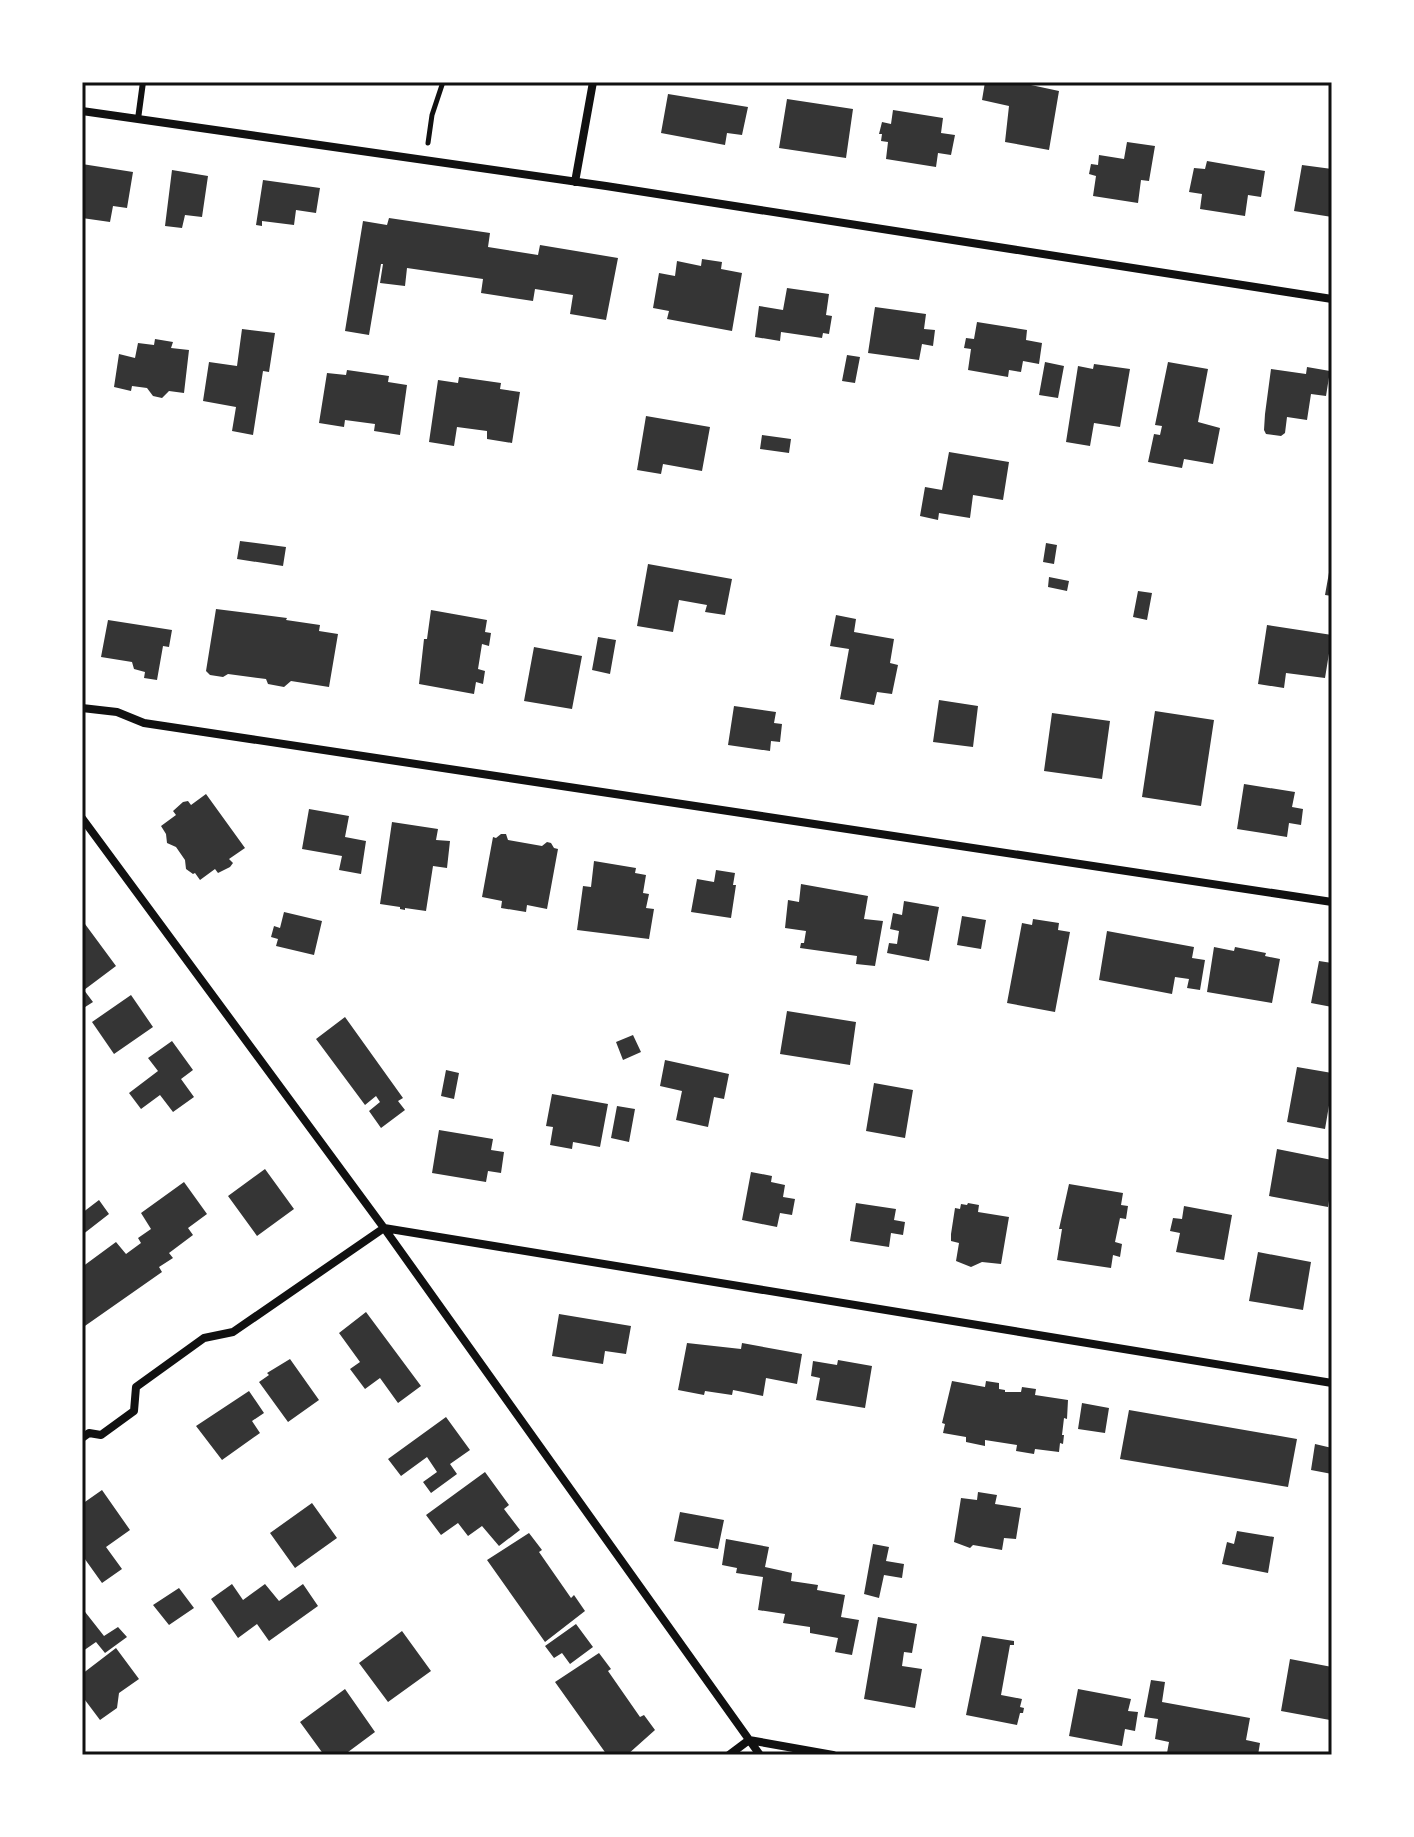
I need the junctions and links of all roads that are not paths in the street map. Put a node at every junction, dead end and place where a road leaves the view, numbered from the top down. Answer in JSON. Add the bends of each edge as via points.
{"nodes":[{"id":1,"x":143,"y":82,"type":"edge"},
{"id":2,"x":593,"y":82,"type":"edge"},
{"id":3,"x":82,"y":111,"type":"edge"},
{"id":4,"x":138,"y":119,"type":"junction"},
{"id":5,"x":575,"y":182,"type":"junction"},
{"id":6,"x":1332,"y":299,"type":"edge"},
{"id":7,"x":82,"y":708,"type":"edge"},
{"id":8,"x":82,"y":818,"type":"edge"},
{"id":9,"x":1332,"y":902,"type":"edge"},
{"id":10,"x":384,"y":1228,"type":"junction"},
{"id":11,"x":1332,"y":1383,"type":"edge"},
{"id":12,"x":82,"y":1438,"type":"edge"},
{"id":13,"x":749,"y":1740,"type":"junction"},
{"id":14,"x":729,"y":1755,"type":"edge"},
{"id":15,"x":760,"y":1755,"type":"edge"},
{"id":16,"x":833,"y":1755,"type":"edge"}],
"edges":[{"from":1,"to":4,"type":"lane"},
{"from":2,"to":5,"type":"street"},
{"from":3,"to":4,"type":"street"},
{"from":4,"to":5,"type":"street"},
{"from":5,"to":6,"type":"street"},
{"from":7,"to":9,"type":"street","via":[[117,712],[144,723]]},
{"from":8,"to":10,"type":"street"},
{"from":10,"to":11,"type":"street"},
{"from":10,"to":12,"type":"street","via":[[233,1332],[204,1338],[136,1387],[134,1411],[101,1435]]},
{"from":10,"to":13,"type":"street"},
{"from":13,"to":14,"type":"street"},
{"from":13,"to":15,"type":"street"},
{"from":13,"to":16,"type":"street"}]}
